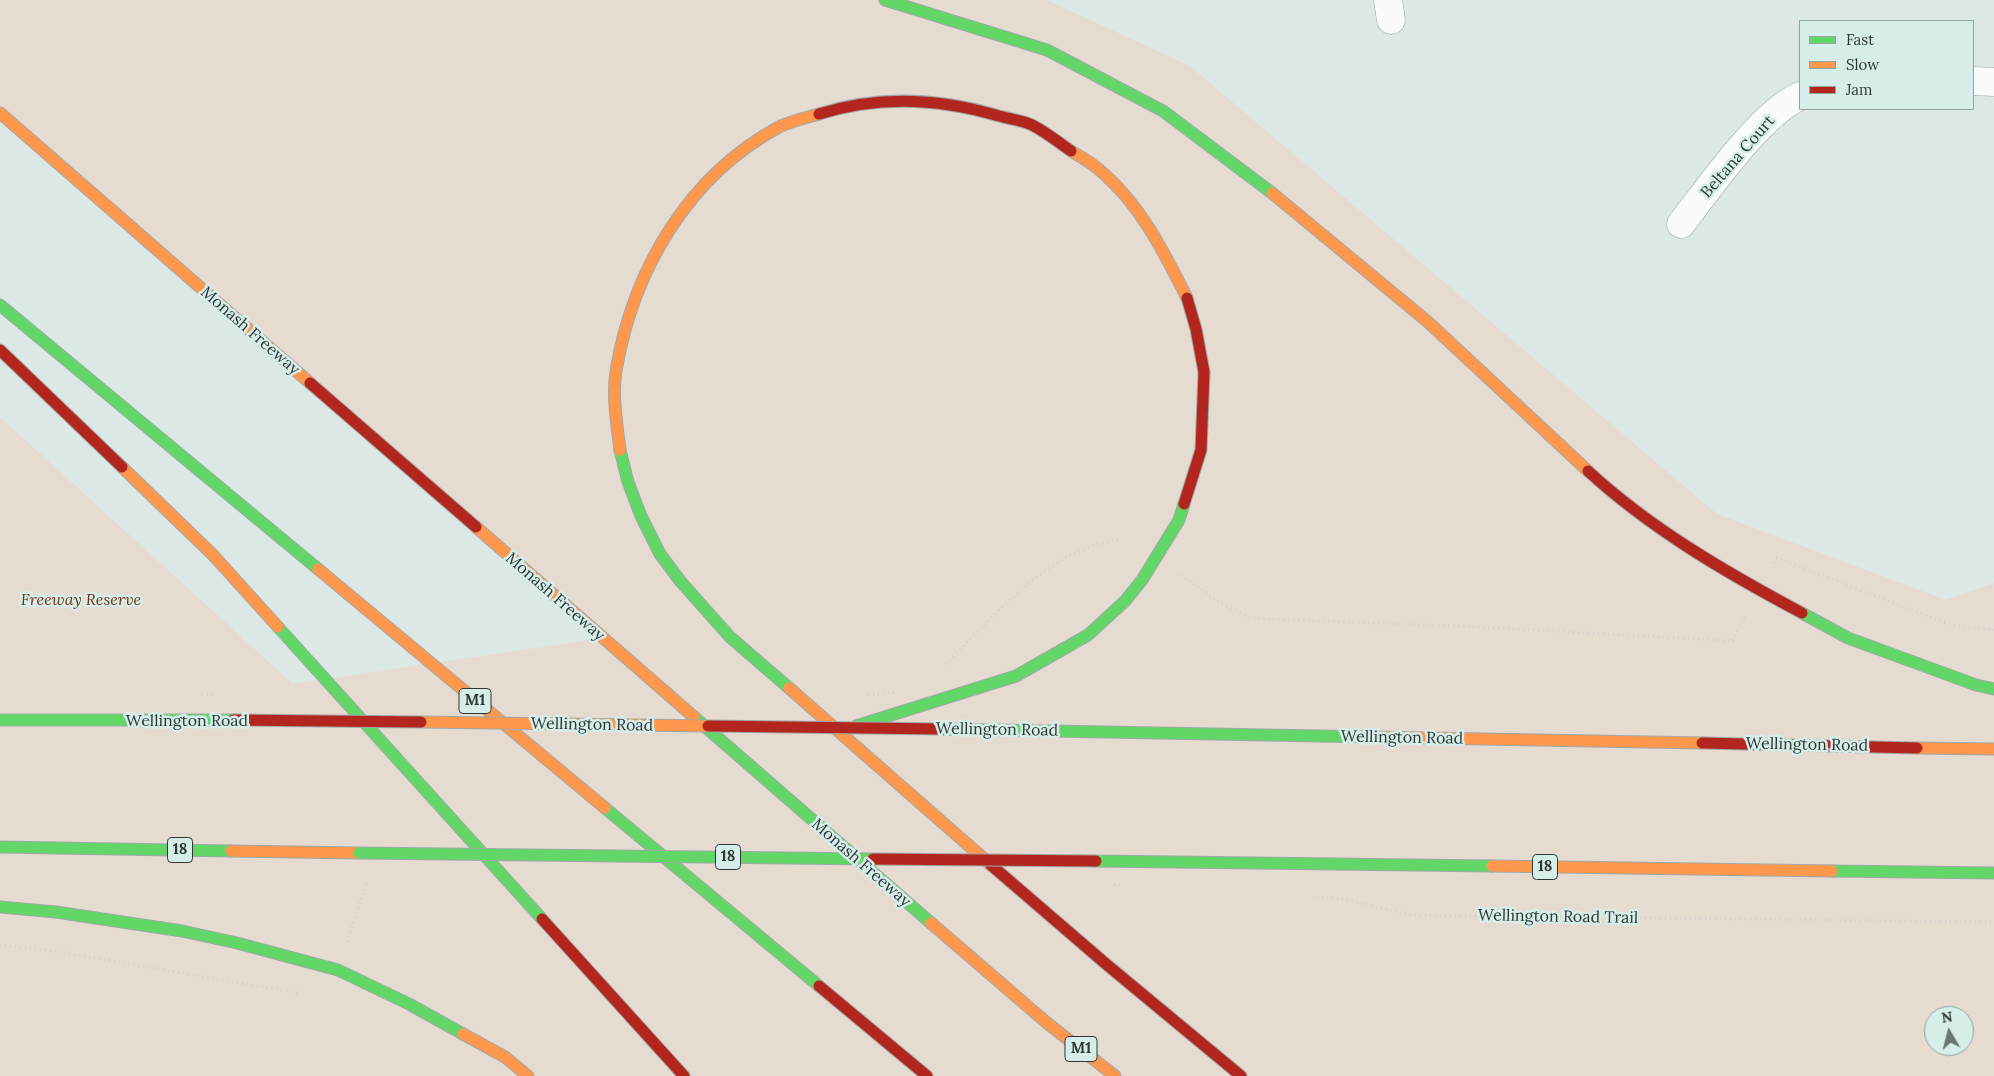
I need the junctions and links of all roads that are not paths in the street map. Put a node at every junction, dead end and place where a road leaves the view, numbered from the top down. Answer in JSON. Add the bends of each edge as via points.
{"nodes":[{"id":1,"x":885,"y":0,"type":"edge"},
{"id":2,"x":1974,"y":81,"type":"edge"},
{"id":3,"x":1994,"y":82,"type":"edge"},
{"id":4,"x":1799,"y":97,"type":"edge"},
{"id":5,"x":0,"y":113,"type":"edge"},
{"id":6,"x":1681,"y":224,"type":"dead end"},
{"id":7,"x":0,"y":306,"type":"edge"},
{"id":8,"x":0,"y":350,"type":"edge"},
{"id":9,"x":1994,"y":688,"type":"edge"},
{"id":10,"x":0,"y":720,"type":"edge"},
{"id":11,"x":850,"y":728,"type":"junction"},
{"id":12,"x":1994,"y":749,"type":"edge"},
{"id":13,"x":0,"y":847,"type":"edge"},
{"id":14,"x":1994,"y":873,"type":"edge"},
{"id":15,"x":0,"y":906,"type":"edge"},
{"id":16,"x":528,"y":1076,"type":"edge"},
{"id":17,"x":684,"y":1076,"type":"edge"},
{"id":18,"x":927,"y":1076,"type":"edge"},
{"id":19,"x":1115,"y":1076,"type":"edge"},
{"id":20,"x":1241,"y":1076,"type":"edge"}],
"edges":[{"from":1,"to":9,"type":"highway","via":[[1047,50],[1163,111],[1282,200],[1428,322],[1610,491],[1690,549],[1848,638],[1976,686]]},
{"from":2,"to":3,"type":"street"},
{"from":4,"to":6,"type":"street","name":"Beltana Court","via":[[1774,114],[1751,138]]},
{"from":5,"to":19,"type":"highway","name":"Monash Freeway","number":"M1","via":[[819,827],[1047,1023]]},
{"from":7,"to":18,"type":"highway","number":"M1"},
{"from":8,"to":17,"type":"highway","via":[[213,556]]},
{"from":10,"to":11,"type":"highway","name":"Wellington Road","bridge":true},
{"from":11,"to":12,"type":"highway","name":"Wellington Road","bridge":true},
{"from":11,"to":20,"type":"highway","via":[[1016,676],[1088,635],[1142,580],[1179,520],[1201,450],[1204,372],[1196,329],[1187,298],[1156,237],[1132,204],[1098,168],[1032,125],[970,107],[917,100],[871,103],[838,108],[781,126],[730,161],[694,196],[657,248],[630,308],[616,372],[620,450],[628,482],[660,554],[730,636],[1025,894]]},
{"from":13,"to":14,"type":"highway","number":"18","bridge":true},
{"from":15,"to":16,"type":"highway","via":[[182,931],[338,970],[409,1004],[505,1057]]}]}
